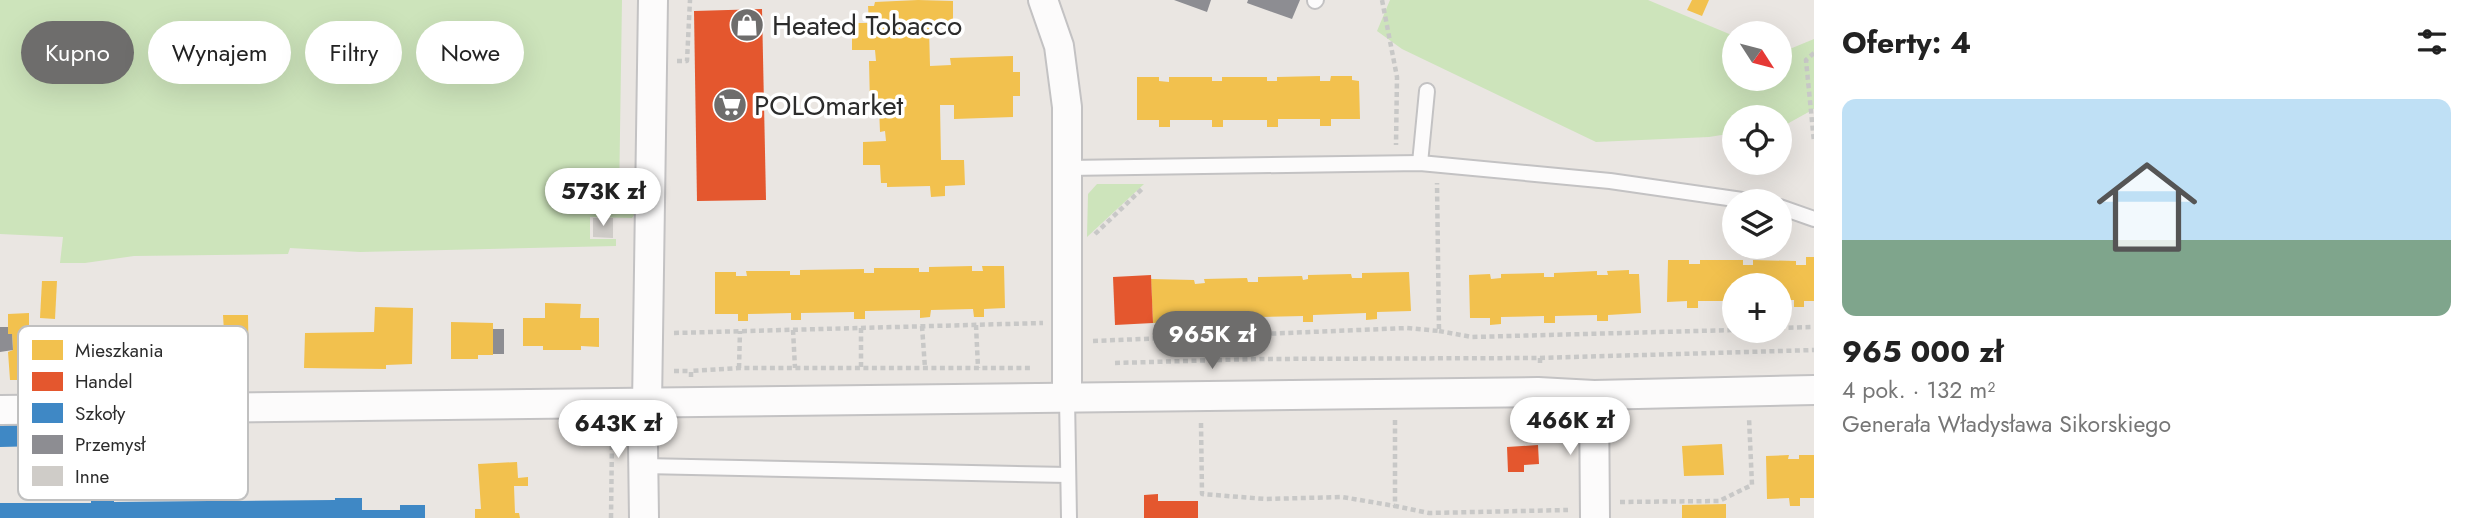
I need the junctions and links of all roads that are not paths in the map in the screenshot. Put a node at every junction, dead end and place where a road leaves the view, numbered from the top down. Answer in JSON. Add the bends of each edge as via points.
{"nodes":[{"id":1,"x":653,"y":0,"type":"edge"},
{"id":2,"x":1043,"y":0,"type":"edge"},
{"id":3,"x":1427,"y":91,"type":"dead end"},
{"id":4,"x":1420,"y":163,"type":"junction"},
{"id":5,"x":1067,"y":168,"type":"junction"},
{"id":6,"x":1722,"y":197,"type":"edge"},
{"id":7,"x":1792,"y":211,"type":"edge"},
{"id":8,"x":1814,"y":219,"type":"edge"},
{"id":9,"x":1814,"y":390,"type":"edge"},
{"id":10,"x":1594,"y":395,"type":"junction"},
{"id":11,"x":1067,"y":397,"type":"junction"},
{"id":12,"x":647,"y":405,"type":"junction"},
{"id":13,"x":248,"y":408,"type":"edge"},
{"id":14,"x":0,"y":410,"type":"edge"},
{"id":15,"x":18,"y":410,"type":"edge"},
{"id":16,"x":643,"y":466,"type":"junction"},
{"id":17,"x":1068,"y":475,"type":"junction"},
{"id":18,"x":1595,"y":510,"type":"edge"},
{"id":19,"x":643,"y":518,"type":"edge"},
{"id":20,"x":1069,"y":518,"type":"edge"}],
"edges":[{"from":1,"to":12,"type":"street"},
{"from":2,"to":5,"type":"street","via":[[1059,46],[1067,107]]},
{"from":3,"to":4,"type":"lane"},
{"from":4,"to":5,"type":"lane"},
{"from":4,"to":6,"type":"lane"},
{"from":5,"to":11,"type":"street"},
{"from":7,"to":8,"type":"lane"},
{"from":9,"to":10,"type":"street"},
{"from":10,"to":11,"type":"street"},
{"from":10,"to":18,"type":"street"},
{"from":11,"to":12,"type":"street"},
{"from":11,"to":17,"type":"lane"},
{"from":12,"to":13,"type":"street"},
{"from":12,"to":16,"type":"street"},
{"from":14,"to":15,"type":"street"},
{"from":16,"to":17,"type":"lane"},
{"from":16,"to":19,"type":"street"},
{"from":17,"to":20,"type":"lane"}]}
